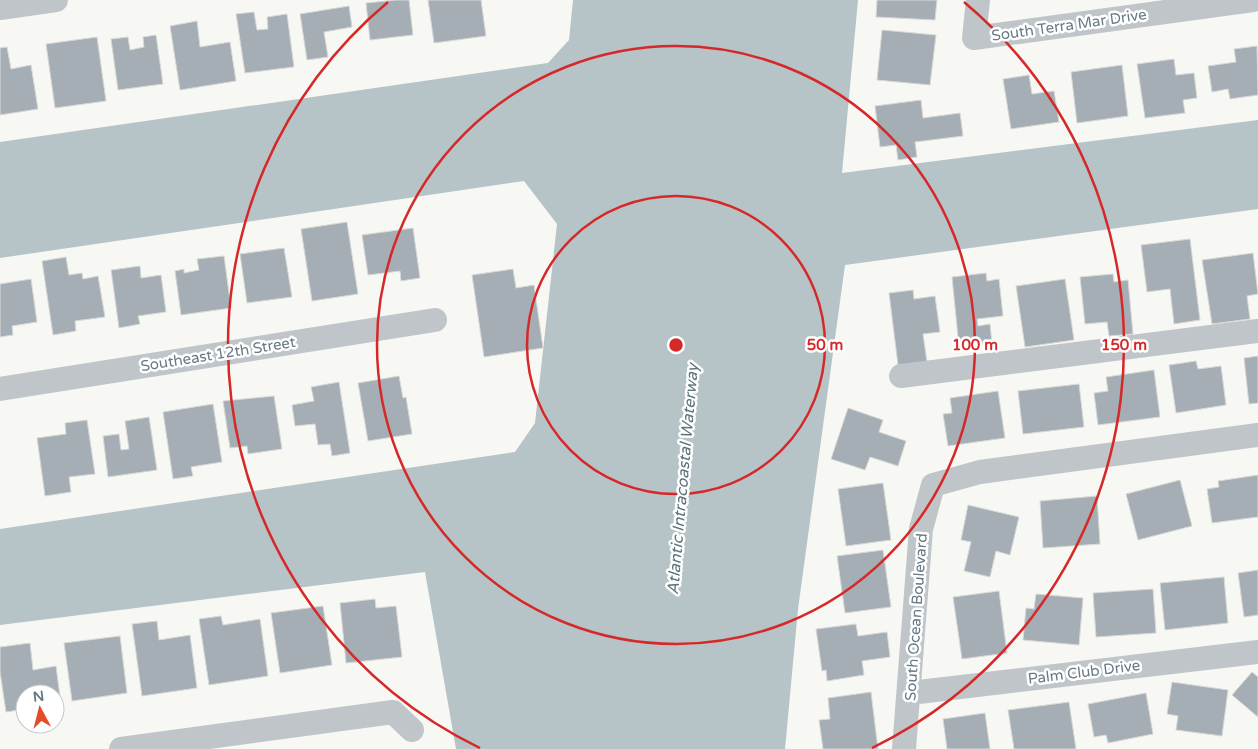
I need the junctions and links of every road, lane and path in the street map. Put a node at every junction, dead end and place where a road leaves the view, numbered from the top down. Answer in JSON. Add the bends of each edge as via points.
{"nodes":[{"id":1,"x":56,"y":0,"type":"edge"},
{"id":2,"x":978,"y":0,"type":"edge"},
{"id":3,"x":1253,"y":0,"type":"edge"},
{"id":4,"x":0,"y":8,"type":"edge"},
{"id":5,"x":436,"y":320,"type":"dead end"},
{"id":6,"x":1258,"y":331,"type":"edge"},
{"id":7,"x":901,"y":376,"type":"dead end"},
{"id":8,"x":0,"y":389,"type":"edge"},
{"id":9,"x":1258,"y":435,"type":"edge"},
{"id":10,"x":1258,"y":652,"type":"edge"},
{"id":11,"x":910,"y":693,"type":"junction"},
{"id":12,"x":412,"y":730,"type":"dead end"},
{"id":13,"x":121,"y":749,"type":"edge"},
{"id":14,"x":904,"y":749,"type":"edge"}],
"edges":[{"from":1,"to":4,"type":"street"},
{"from":2,"to":3,"type":"street","name":"South Terra Mar Drive","via":[[974,38]]},
{"from":5,"to":8,"type":"street","name":"Southeast 12th Street"},
{"from":6,"to":7,"type":"street"},
{"from":9,"to":11,"type":"street","name":"South Ocean Boulevard","via":[[980,472],[933,485],[922,529]]},
{"from":10,"to":11,"type":"street","name":"Palm Club Drive"},
{"from":11,"to":14,"type":"street","name":"South Ocean Boulevard"},
{"from":12,"to":13,"type":"street","via":[[393,712]]}]}
